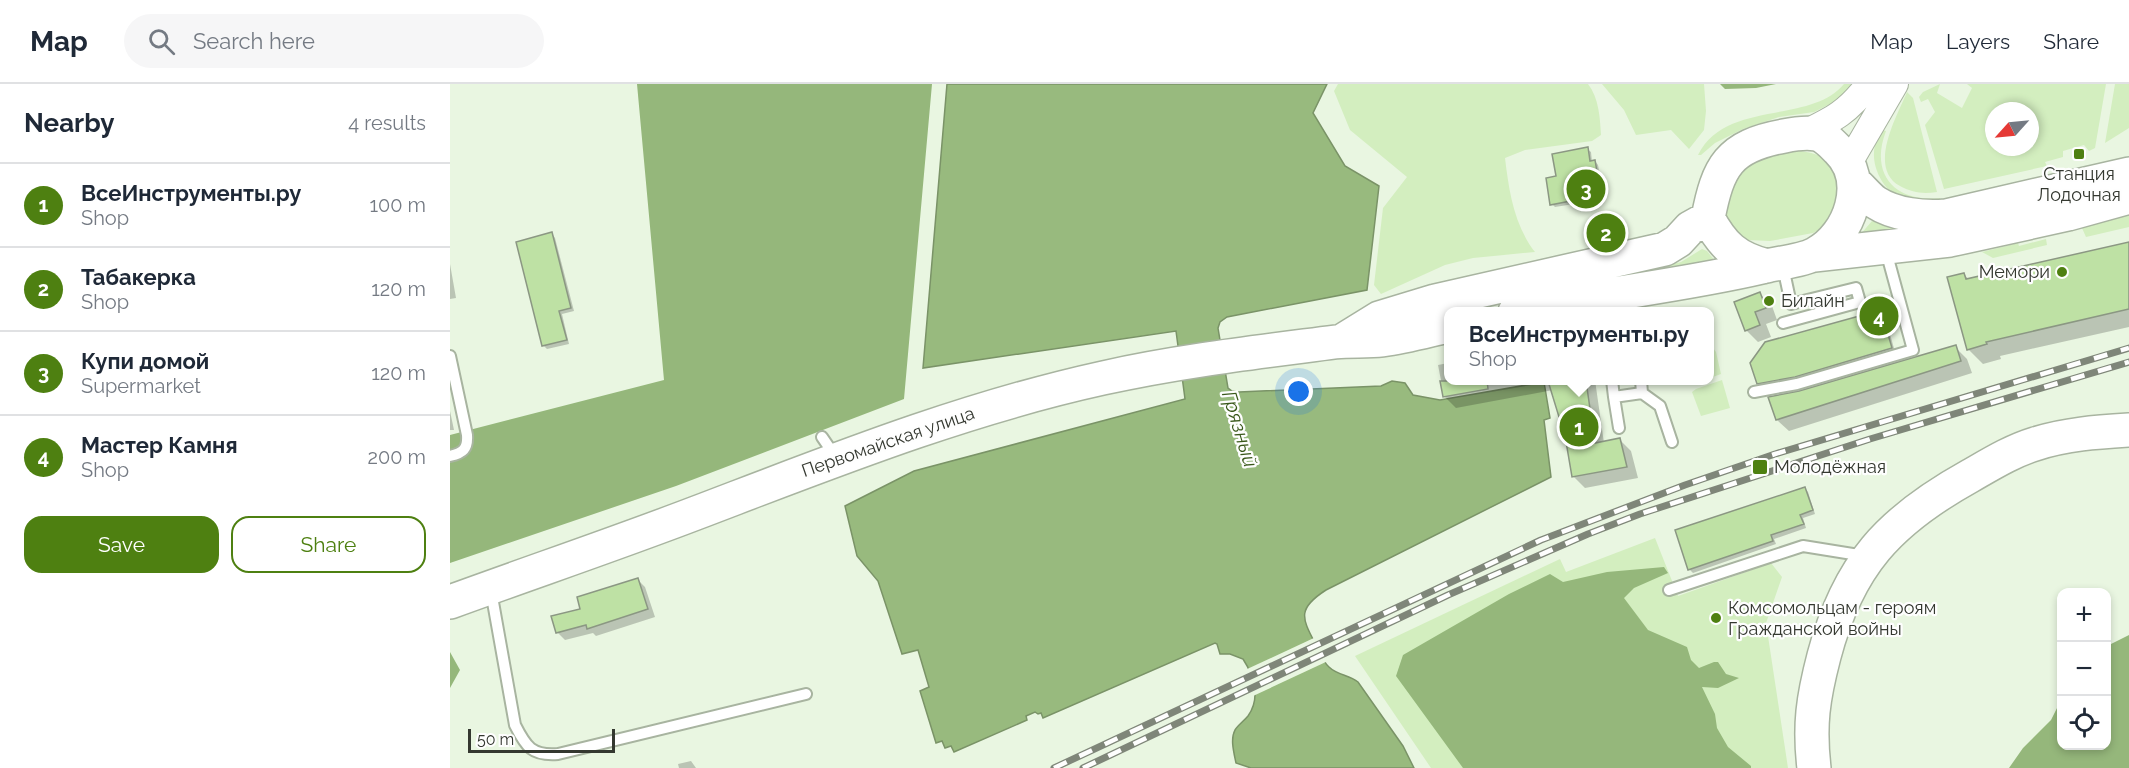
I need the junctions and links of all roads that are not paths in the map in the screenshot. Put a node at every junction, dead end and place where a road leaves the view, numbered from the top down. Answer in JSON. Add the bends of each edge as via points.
{"nodes":[{"id":1,"x":1869,"y":84,"type":"edge"},
{"id":2,"x":1895,"y":84,"type":"edge"},
{"id":3,"x":1803,"y":134,"type":"junction"},
{"id":4,"x":1852,"y":173,"type":"junction"},
{"id":5,"x":2129,"y":174,"type":"edge"},
{"id":6,"x":2129,"y":196,"type":"edge"},
{"id":7,"x":1708,"y":218,"type":"junction"},
{"id":8,"x":1885,"y":248,"type":"junction"},
{"id":9,"x":1814,"y":255,"type":"junction"},
{"id":10,"x":1774,"y":264,"type":"junction"},
{"id":11,"x":1791,"y":304,"type":"junction"},
{"id":12,"x":1550,"y":307,"type":"edge"},
{"id":13,"x":1795,"y":320,"type":"junction"},
{"id":14,"x":1783,"y":323,"type":"dead end"},
{"id":15,"x":1444,"y":327,"type":"edge"},
{"id":16,"x":1341,"y":341,"type":"junction"},
{"id":17,"x":450,"y":356,"type":"edge"},
{"id":18,"x":1612,"y":385,"type":"edge"},
{"id":19,"x":1641,"y":385,"type":"edge"},
{"id":20,"x":1642,"y":393,"type":"junction"},
{"id":21,"x":1754,"y":393,"type":"dead end"},
{"id":22,"x":1614,"y":397,"type":"junction"},
{"id":23,"x":1619,"y":428,"type":"dead end"},
{"id":24,"x":2129,"y":430,"type":"edge"},
{"id":25,"x":1672,"y":442,"type":"dead end"},
{"id":26,"x":450,"y":456,"type":"edge"},
{"id":27,"x":1869,"y":556,"type":"junction"},
{"id":28,"x":490,"y":587,"type":"junction"},
{"id":29,"x":1669,"y":590,"type":"dead end"},
{"id":30,"x":450,"y":602,"type":"edge"},
{"id":31,"x":806,"y":694,"type":"dead end"},
{"id":32,"x":1814,"y":768,"type":"edge"}],
"edges":[{"from":1,"to":3,"type":"street","via":[[1839,117]]},
{"from":2,"to":4,"type":"street"},
{"from":3,"to":4,"type":"main road","via":[[1829,141]]},
{"from":3,"to":7,"type":"main road","via":[[1756,144],[1728,161],[1718,180]]},
{"from":4,"to":5,"type":"main road","via":[[1876,202],[1895,211],[1929,217]]},
{"from":4,"to":9,"type":"main road","via":[[1854,198],[1839,232]]},
{"from":6,"to":8,"type":"main road","via":[[1950,240]]},
{"from":7,"to":10,"type":"main road","via":[[1721,241],[1747,261]]},
{"from":7,"to":16,"type":"main road","name":"Первомайская улица","via":[[1665,249],[1435,301],[1379,318]]},
{"from":8,"to":9,"type":"main road"},
{"from":8,"to":21,"type":"lane","via":[[1913,350]]},
{"from":9,"to":10,"type":"main road"},
{"from":10,"to":11,"type":"lane"},
{"from":10,"to":12,"type":"main road","via":[[1628,296]]},
{"from":11,"to":13,"type":"lane"},
{"from":11,"to":13,"type":"lane","via":[[1856,288],[1860,302]]},
{"from":13,"to":14,"type":"lane"},
{"from":15,"to":16,"type":"main road","name":"Первомайская улица","via":[[1380,340]]},
{"from":16,"to":28,"type":"main road","name":"Первомайская улица","via":[[1104,377],[830,448],[694,514]]},
{"from":17,"to":26,"type":"lane","via":[[468,445],[463,452]]},
{"from":18,"to":22,"type":"lane"},
{"from":19,"to":20,"type":"lane"},
{"from":20,"to":22,"type":"lane"},
{"from":20,"to":25,"type":"lane","via":[[1660,406]]},
{"from":22,"to":23,"type":"lane"},
{"from":24,"to":27,"type":"main road","via":[[2064,436],[2006,455],[1924,503]]},
{"from":27,"to":29,"type":"lane","via":[[1803,546]]},
{"from":27,"to":32,"type":"main road","via":[[1847,591],[1829,638],[1813,702]]},
{"from":28,"to":30,"type":"main road","name":"Первомайская улица"},
{"from":28,"to":31,"type":"lane","via":[[515,725],[522,740],[544,755]]}]}
